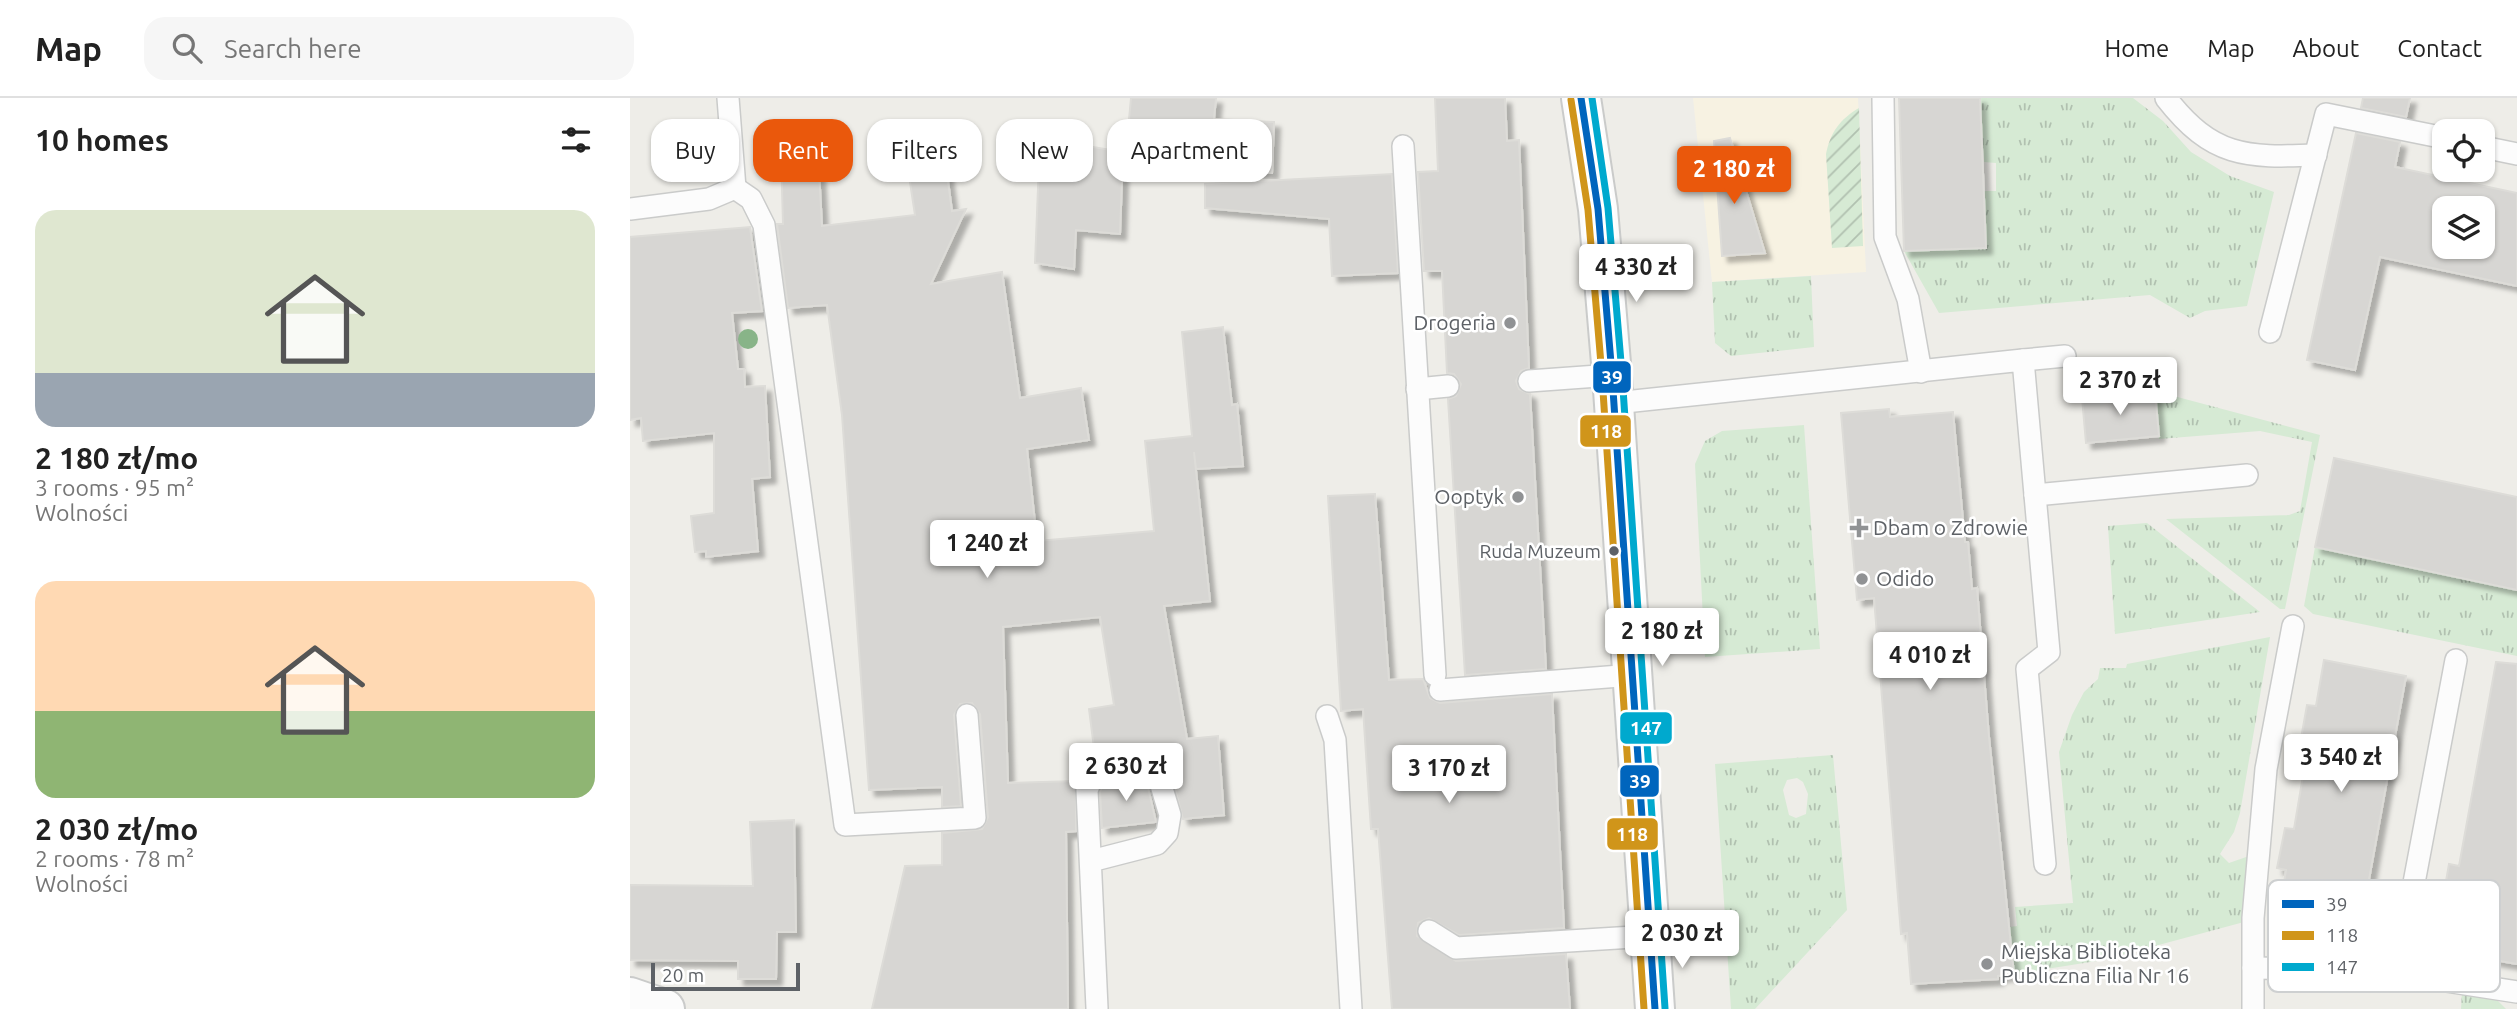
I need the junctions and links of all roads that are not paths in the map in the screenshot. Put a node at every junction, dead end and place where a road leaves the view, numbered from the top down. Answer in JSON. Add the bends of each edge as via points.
{"nodes":[{"id":1,"x":728,"y":98,"type":"edge"},
{"id":2,"x":1581,"y":98,"type":"edge"},
{"id":3,"x":1883,"y":98,"type":"edge"},
{"id":4,"x":2166,"y":98,"type":"edge"},
{"id":5,"x":2432,"y":135,"type":"edge"},
{"id":6,"x":1403,"y":146,"type":"dead end"},
{"id":7,"x":2495,"y":149,"type":"edge"},
{"id":8,"x":2517,"y":154,"type":"edge"},
{"id":9,"x":2316,"y":155,"type":"junction"},
{"id":10,"x":735,"y":188,"type":"junction"},
{"id":11,"x":630,"y":209,"type":"edge"},
{"id":12,"x":2270,"y":332,"type":"dead end"},
{"id":13,"x":2065,"y":356,"type":"dead end"},
{"id":14,"x":2023,"y":360,"type":"junction"},
{"id":15,"x":1921,"y":372,"type":"junction"},
{"id":16,"x":1529,"y":381,"type":"dead end"},
{"id":17,"x":1448,"y":386,"type":"dead end"},
{"id":18,"x":1418,"y":389,"type":"junction"},
{"id":19,"x":1614,"y":389,"type":"junction"},
{"id":20,"x":2247,"y":475,"type":"dead end"},
{"id":21,"x":2035,"y":495,"type":"junction"},
{"id":22,"x":2292,"y":626,"type":"dead end"},
{"id":23,"x":2456,"y":660,"type":"dead end"},
{"id":24,"x":1633,"y":675,"type":"junction"},
{"id":25,"x":967,"y":715,"type":"dead end"},
{"id":26,"x":1327,"y":716,"type":"dead end"},
{"id":27,"x":1091,"y":861,"type":"junction"},
{"id":28,"x":2045,"y":864,"type":"dead end"},
{"id":29,"x":2415,"y":880,"type":"edge"},
{"id":30,"x":1429,"y":931,"type":"dead end"},
{"id":31,"x":1650,"y":936,"type":"junction"},
{"id":32,"x":2253,"y":968,"type":"junction"},
{"id":33,"x":2268,"y":968,"type":"edge"},
{"id":34,"x":1097,"y":1008,"type":"edge"},
{"id":35,"x":1352,"y":1009,"type":"edge"},
{"id":36,"x":1655,"y":1009,"type":"edge"},
{"id":37,"x":2253,"y":1009,"type":"edge"}],
"edges":[{"from":1,"to":10,"type":"lane"},
{"from":2,"to":19,"type":"street","via":[[1598,209]]},
{"from":3,"to":15,"type":"lane","via":[[1885,237],[1908,299]]},
{"from":4,"to":9,"type":"lane","via":[[2205,139],[2231,151],[2273,157]]},
{"from":5,"to":9,"type":"lane","via":[[2326,114]]},
{"from":6,"to":18,"type":"lane"},
{"from":7,"to":8,"type":"lane"},
{"from":9,"to":12,"type":"lane"},
{"from":10,"to":11,"type":"lane","via":[[709,199]]},
{"from":10,"to":25,"type":"lane","via":[[751,199],[764,225],[845,825],[975,818]]},
{"from":13,"to":14,"type":"lane"},
{"from":14,"to":15,"type":"lane"},
{"from":14,"to":21,"type":"lane"},
{"from":15,"to":19,"type":"lane"},
{"from":16,"to":19,"type":"lane"},
{"from":17,"to":18,"type":"lane"},
{"from":18,"to":24,"type":"lane","via":[[1437,682]]},
{"from":19,"to":24,"type":"street"},
{"from":20,"to":21,"type":"lane"},
{"from":21,"to":28,"type":"lane","via":[[2049,652],[2027,669]]},
{"from":22,"to":32,"type":"lane","via":[[2266,769]]},
{"from":23,"to":29,"type":"lane"},
{"from":24,"to":31,"type":"street"},
{"from":26,"to":35,"type":"lane","via":[[1335,740]]},
{"from":27,"to":27,"type":"lane","via":[[1089,779],[1096,769],[1110,764],[1130,761],[1146,766],[1158,775],[1170,815],[1167,833],[1157,844]]},
{"from":27,"to":34,"type":"lane"},
{"from":30,"to":31,"type":"lane","via":[[1456,948]]},
{"from":31,"to":36,"type":"street"},
{"from":32,"to":33,"type":"lane"},
{"from":32,"to":37,"type":"lane"}]}
